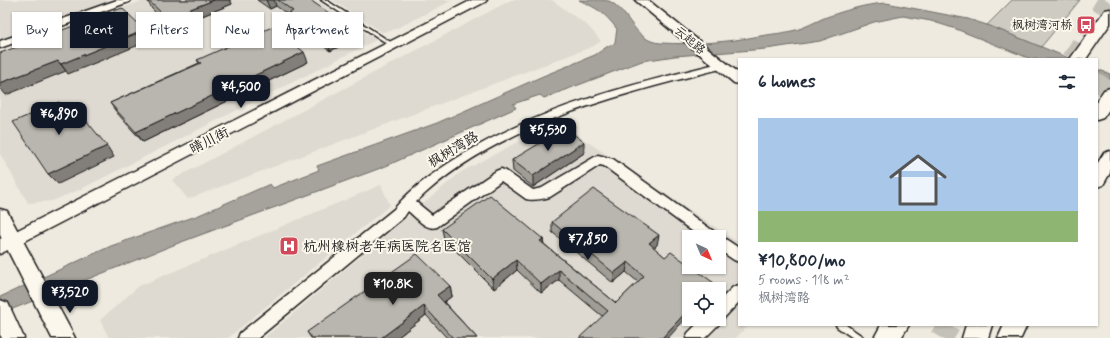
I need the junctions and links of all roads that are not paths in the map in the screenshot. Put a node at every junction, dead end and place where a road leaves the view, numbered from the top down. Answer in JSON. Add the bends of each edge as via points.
{"nodes":[{"id":1,"x":126,"y":0,"type":"edge"},
{"id":2,"x":323,"y":0,"type":"edge"},
{"id":3,"x":481,"y":0,"type":"edge"},
{"id":4,"x":641,"y":0,"type":"edge"},
{"id":5,"x":1110,"y":13,"type":"edge"},
{"id":6,"x":0,"y":45,"type":"edge"},
{"id":7,"x":393,"y":46,"type":"junction"},
{"id":8,"x":1078,"y":58,"type":"edge"},
{"id":9,"x":720,"y":66,"type":"junction"},
{"id":10,"x":738,"y":79,"type":"edge"},
{"id":11,"x":1110,"y":157,"type":"edge"},
{"id":12,"x":1098,"y":178,"type":"edge"},
{"id":13,"x":407,"y":202,"type":"junction"},
{"id":14,"x":0,"y":216,"type":"edge"},
{"id":15,"x":701,"y":230,"type":"edge"},
{"id":16,"x":6,"y":244,"type":"edge"},
{"id":17,"x":726,"y":247,"type":"edge"},
{"id":18,"x":738,"y":255,"type":"edge"},
{"id":19,"x":738,"y":293,"type":"edge"},
{"id":20,"x":726,"y":305,"type":"edge"},
{"id":21,"x":706,"y":326,"type":"edge"},
{"id":22,"x":841,"y":326,"type":"edge"},
{"id":23,"x":895,"y":326,"type":"edge"},
{"id":24,"x":975,"y":326,"type":"edge"},
{"id":25,"x":979,"y":326,"type":"edge"},
{"id":26,"x":1015,"y":326,"type":"edge"},
{"id":27,"x":64,"y":338,"type":"edge"},
{"id":28,"x":246,"y":338,"type":"edge"},
{"id":29,"x":694,"y":338,"type":"edge"},
{"id":30,"x":859,"y":338,"type":"edge"},
{"id":31,"x":887,"y":338,"type":"edge"},
{"id":32,"x":968,"y":338,"type":"edge"},
{"id":33,"x":975,"y":338,"type":"edge"},
{"id":34,"x":1009,"y":338,"type":"edge"}],
"edges":[{"from":1,"to":6,"type":"street"},
{"from":2,"to":7,"type":"lane"},
{"from":3,"to":7,"type":"street","name":"晴川街"},
{"from":4,"to":9,"type":"street","name":"云起路"},
{"from":5,"to":8,"type":"main road"},
{"from":7,"to":16,"type":"street","name":"晴川街"},
{"from":9,"to":10,"type":"street","name":"云起路"},
{"from":9,"to":13,"type":"street","name":"枫树湾路","via":[[602,97],[525,127],[475,152],[429,182]]},
{"from":11,"to":12,"type":"main road"},
{"from":13,"to":15,"type":"street","via":[[432,223],[501,174],[530,195],[538,194],[544,193],[598,160],[608,162]]},
{"from":13,"to":28,"type":"street","name":"枫树湾路","via":[[399,213]]},
{"from":14,"to":16,"type":"main road"},
{"from":16,"to":27,"type":"main road","via":[[23,262]]},
{"from":17,"to":18,"type":"street"},
{"from":19,"to":20,"type":"street"},
{"from":21,"to":29,"type":"street"},
{"from":22,"to":30,"type":"lane"},
{"from":23,"to":31,"type":"main road"},
{"from":24,"to":32,"type":"main road"},
{"from":25,"to":33,"type":"highway"},
{"from":26,"to":34,"type":"main road"}]}
